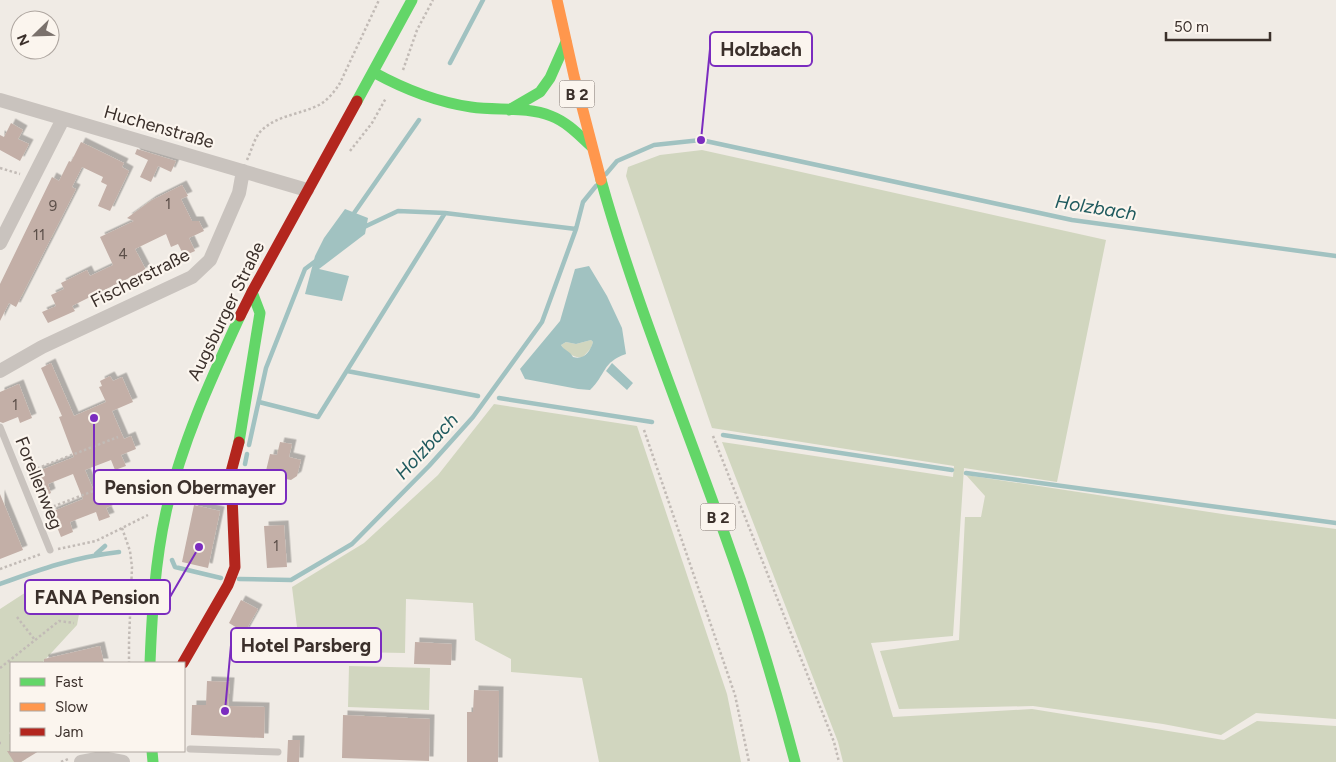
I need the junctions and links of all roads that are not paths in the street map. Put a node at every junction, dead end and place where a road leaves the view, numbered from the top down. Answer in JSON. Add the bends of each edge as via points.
{"nodes":[{"id":1,"x":412,"y":0,"type":"edge"},
{"id":2,"x":557,"y":0,"type":"edge"},
{"id":3,"x":566,"y":42,"type":"junction"},
{"id":4,"x":373,"y":72,"type":"junction"},
{"id":5,"x":0,"y":100,"type":"edge"},
{"id":6,"x":509,"y":110,"type":"junction"},
{"id":7,"x":63,"y":120,"type":"junction"},
{"id":8,"x":591,"y":146,"type":"junction"},
{"id":9,"x":242,"y":171,"type":"junction"},
{"id":10,"x":307,"y":190,"type":"junction"},
{"id":11,"x":0,"y":244,"type":"edge"},
{"id":12,"x":252,"y":292,"type":"junction"},
{"id":13,"x":0,"y":371,"type":"edge"},
{"id":14,"x":0,"y":427,"type":"edge"},
{"id":15,"x":50,"y":550,"type":"dead end"},
{"id":16,"x":150,"y":662,"type":"edge"},
{"id":17,"x":184,"y":662,"type":"edge"},
{"id":18,"x":190,"y":749,"type":"dead end"},
{"id":19,"x":278,"y":752,"type":"dead end"},
{"id":20,"x":81,"y":762,"type":"edge"},
{"id":21,"x":123,"y":762,"type":"edge"},
{"id":22,"x":795,"y":762,"type":"edge"}],
"edges":[{"from":1,"to":4,"type":"main road","name":"Augsburger Straße"},
{"from":2,"to":3,"type":"main road","number":"B 2"},
{"from":3,"to":6,"type":"main road","via":[[540,92]]},
{"from":3,"to":8,"type":"main road","number":"B 2"},
{"from":4,"to":6,"type":"main road","via":[[413,93],[463,106]]},
{"from":4,"to":10,"type":"main road","name":"Augsburger Straße"},
{"from":5,"to":7,"type":"street","name":"Huchenstraße"},
{"from":6,"to":8,"type":"main road","via":[[550,116]]},
{"from":7,"to":9,"type":"street","name":"Huchenstraße"},
{"from":7,"to":11,"type":"street"},
{"from":8,"to":22,"type":"main road","number":"B 2","via":[[638,298],[746,592]]},
{"from":9,"to":10,"type":"street","name":"Huchenstraße"},
{"from":9,"to":13,"type":"street","name":"Fischerstraße","via":[[239,193],[210,260],[201,270],[42,347]]},
{"from":10,"to":12,"type":"main road","name":"Augsburger Straße"},
{"from":12,"to":16,"type":"main road","name":"Augsburger Straße","via":[[212,376],[182,456],[166,512],[153,592]]},
{"from":12,"to":17,"type":"main road","via":[[260,313],[231,472],[235,567]]},
{"from":14,"to":15,"type":"lane","name":"Forellenweg"},
{"from":18,"to":19,"type":"lane","via":[[226,754]]},
{"from":20,"to":21,"type":"street","via":[[102,758]]}]}
